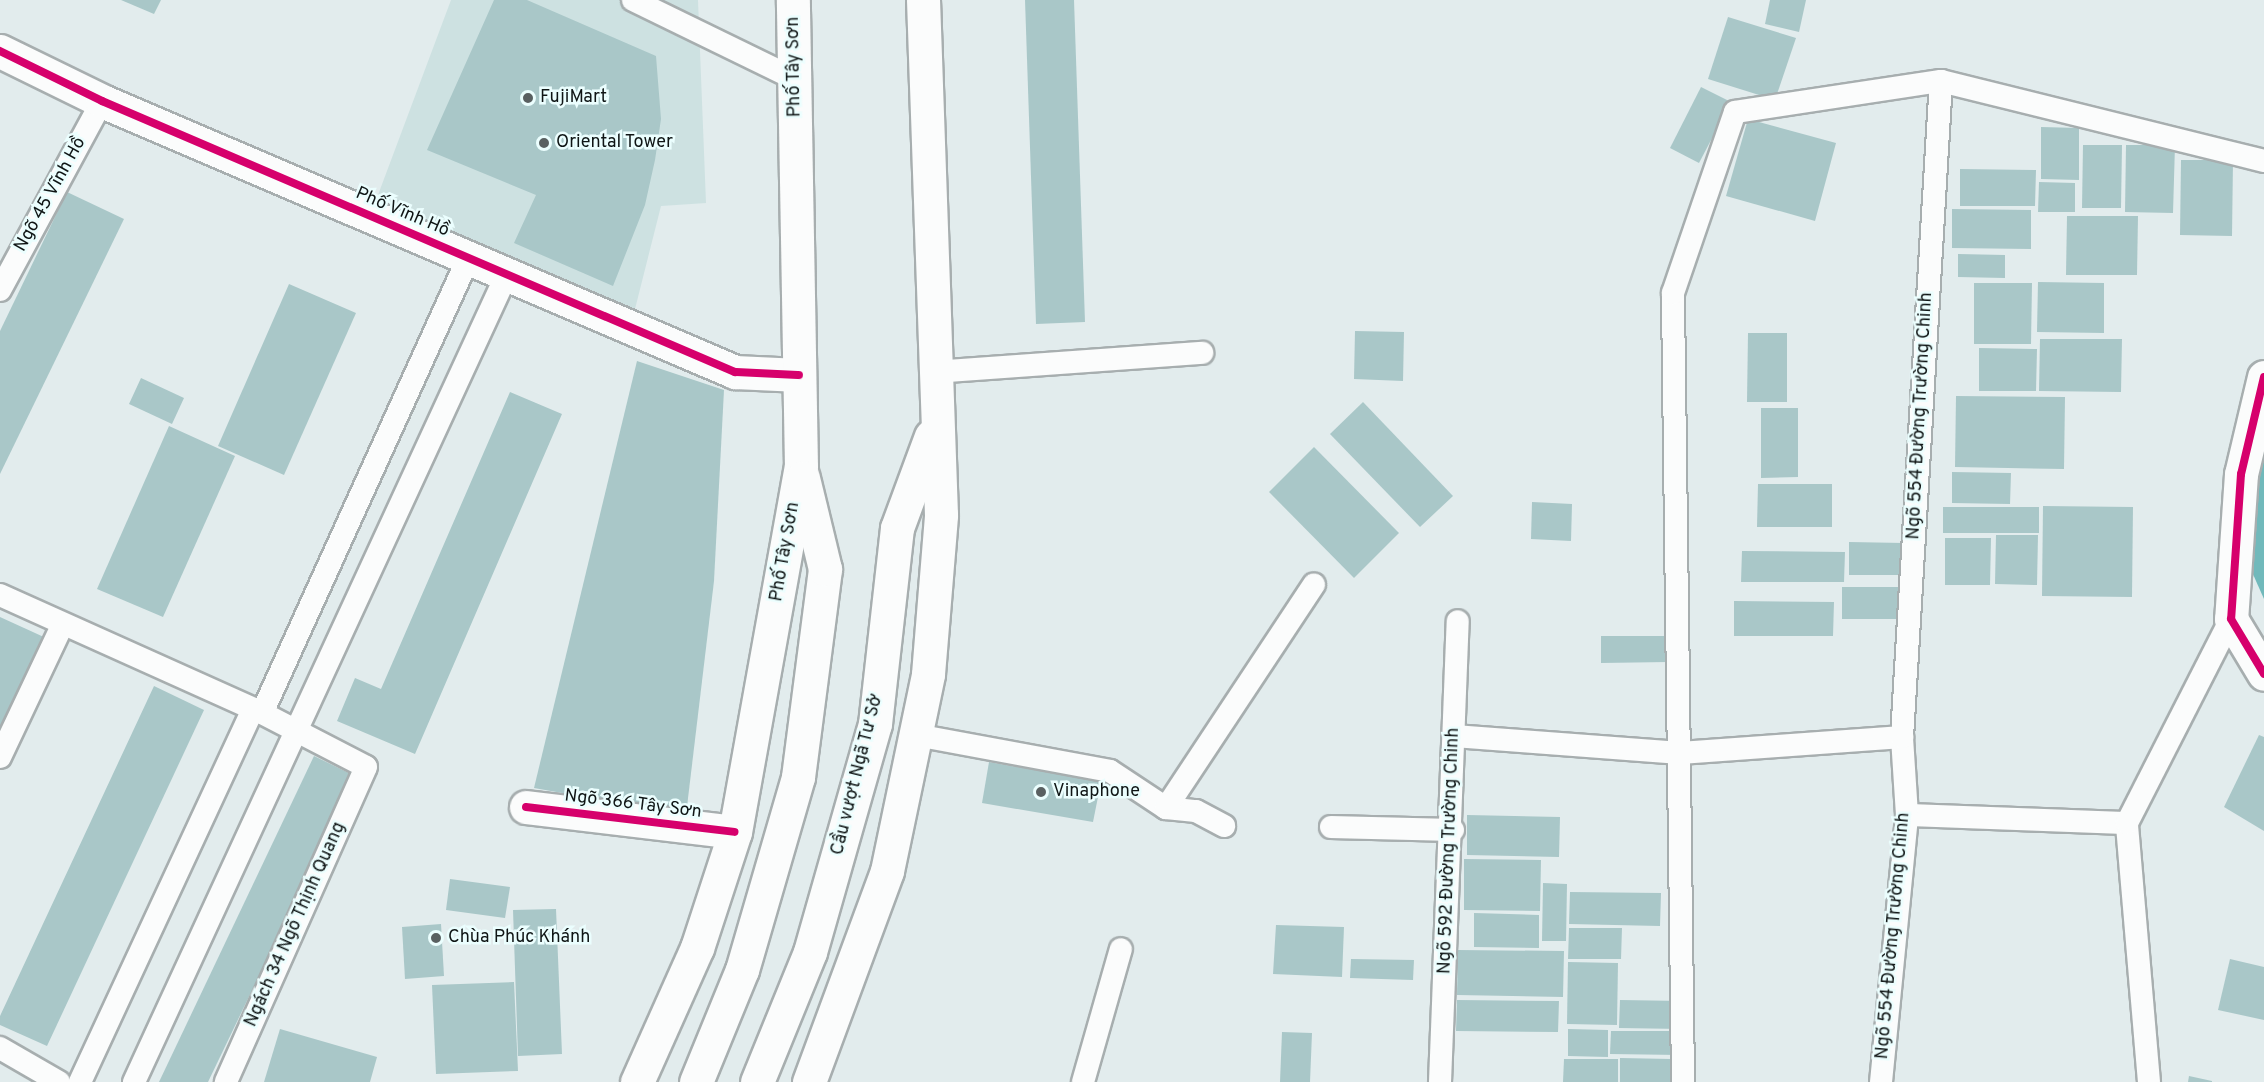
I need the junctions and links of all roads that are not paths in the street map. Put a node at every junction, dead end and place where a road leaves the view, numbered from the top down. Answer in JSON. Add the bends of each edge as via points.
{"nodes":[{"id":1,"x":633,"y":0,"type":"edge"},
{"id":2,"x":793,"y":0,"type":"edge"},
{"id":3,"x":923,"y":0,"type":"edge"},
{"id":4,"x":0,"y":51,"type":"edge"},
{"id":5,"x":795,"y":79,"type":"junction"},
{"id":6,"x":1941,"y":81,"type":"junction"},
{"id":7,"x":102,"y":101,"type":"junction"},
{"id":8,"x":2264,"y":161,"type":"edge"},
{"id":9,"x":468,"y":258,"type":"junction"},
{"id":10,"x":507,"y":274,"type":"junction"},
{"id":11,"x":0,"y":290,"type":"edge"},
{"id":12,"x":1202,"y":353,"type":"dead end"},
{"id":13,"x":934,"y":372,"type":"junction"},
{"id":14,"x":799,"y":375,"type":"junction"},
{"id":15,"x":2264,"y":377,"type":"edge"},
{"id":16,"x":935,"y":425,"type":"junction"},
{"id":17,"x":801,"y":466,"type":"junction"},
{"id":18,"x":1314,"y":584,"type":"dead end"},
{"id":19,"x":0,"y":595,"type":"edge"},
{"id":20,"x":2231,"y":619,"type":"junction"},
{"id":21,"x":1458,"y":621,"type":"dead end"},
{"id":22,"x":63,"y":624,"type":"junction"},
{"id":23,"x":2264,"y":674,"type":"edge"},
{"id":24,"x":257,"y":711,"type":"junction"},
{"id":25,"x":293,"y":729,"type":"junction"},
{"id":26,"x":916,"y":735,"type":"junction"},
{"id":27,"x":1454,"y":736,"type":"junction"},
{"id":28,"x":1902,"y":737,"type":"junction"},
{"id":29,"x":1680,"y":753,"type":"junction"},
{"id":30,"x":0,"y":757,"type":"edge"},
{"id":31,"x":526,"y":807,"type":"dead end"},
{"id":32,"x":1166,"y":808,"type":"junction"},
{"id":33,"x":1907,"y":815,"type":"junction"},
{"id":34,"x":2127,"y":823,"type":"junction"},
{"id":35,"x":1224,"y":826,"type":"dead end"},
{"id":36,"x":1331,"y":827,"type":"dead end"},
{"id":37,"x":1453,"y":830,"type":"junction"},
{"id":38,"x":735,"y":832,"type":"junction"},
{"id":39,"x":1121,"y":949,"type":"dead end"},
{"id":40,"x":0,"y":1048,"type":"edge"},
{"id":41,"x":59,"y":1082,"type":"edge"},
{"id":42,"x":80,"y":1082,"type":"edge"},
{"id":43,"x":134,"y":1082,"type":"edge"},
{"id":44,"x":226,"y":1082,"type":"edge"},
{"id":45,"x":637,"y":1082,"type":"edge"},
{"id":46,"x":696,"y":1082,"type":"edge"},
{"id":47,"x":757,"y":1082,"type":"edge"},
{"id":48,"x":809,"y":1082,"type":"edge"},
{"id":49,"x":1083,"y":1082,"type":"edge"},
{"id":50,"x":1440,"y":1082,"type":"edge"},
{"id":51,"x":1683,"y":1082,"type":"edge"},
{"id":52,"x":1881,"y":1082,"type":"edge"},
{"id":53,"x":2149,"y":1082,"type":"edge"}],
"edges":[{"from":1,"to":5,"type":"lane"},
{"from":2,"to":5,"type":"main road","name":"Phố Tây Sơn"},
{"from":3,"to":13,"type":"main road"},
{"from":4,"to":7,"type":"main road","name":"Phố Vĩnh Hồ"},
{"from":5,"to":14,"type":"main road","name":"Phố Tây Sơn"},
{"from":6,"to":8,"type":"lane"},
{"from":6,"to":28,"type":"lane","name":"Ngõ 554 Đường Trường Chinh"},
{"from":6,"to":29,"type":"lane","via":[[1735,112],[1673,293]]},
{"from":7,"to":9,"type":"main road","name":"Phố Vĩnh Hồ"},
{"from":7,"to":11,"type":"lane","name":"Ngõ 45 Vĩnh Hồ"},
{"from":9,"to":10,"type":"main road","name":"Phố Vĩnh Hồ"},
{"from":9,"to":24,"type":"lane"},
{"from":10,"to":14,"type":"main road","name":"Phố Vĩnh Hồ","via":[[735,372]]},
{"from":10,"to":25,"type":"lane"},
{"from":12,"to":13,"type":"lane"},
{"from":13,"to":16,"type":"main road"},
{"from":14,"to":17,"type":"main road","name":"Phố Tây Sơn"},
{"from":15,"to":20,"type":"main road","via":[[2241,474]]},
{"from":16,"to":26,"type":"main road","via":[[941,515],[928,674]]},
{"from":16,"to":47,"type":"main road","name":"Cầu vượt Ngã Tư Sở","via":[[897,528],[875,724],[810,952]]},
{"from":17,"to":38,"type":"main road","name":"Phố Tây Sơn"},
{"from":17,"to":46,"type":"main road","via":[[825,569],[798,777],[742,970]]},
{"from":18,"to":32,"type":"lane"},
{"from":19,"to":22,"type":"lane"},
{"from":20,"to":23,"type":"main road"},
{"from":20,"to":34,"type":"lane"},
{"from":21,"to":27,"type":"lane","name":"Ngõ 592 Đường Trường Chinh"},
{"from":22,"to":24,"type":"lane"},
{"from":22,"to":30,"type":"lane"},
{"from":24,"to":25,"type":"lane"},
{"from":24,"to":42,"type":"lane"},
{"from":25,"to":43,"type":"lane"},
{"from":25,"to":44,"type":"lane","name":"Ngách 34 Ngõ Thịnh Quang","via":[[366,767]]},
{"from":26,"to":32,"type":"lane","via":[[1110,771]]},
{"from":26,"to":48,"type":"main road","via":[[887,871]]},
{"from":27,"to":29,"type":"lane"},
{"from":27,"to":37,"type":"lane","name":"Ngõ 592 Đường Trường Chinh"},
{"from":28,"to":29,"type":"lane"},
{"from":28,"to":33,"type":"lane","name":"Ngõ 554 Đường Trường Chinh"},
{"from":29,"to":51,"type":"lane"},
{"from":31,"to":38,"type":"main road","name":"Ngõ 366 Tây Sơn"},
{"from":32,"to":35,"type":"lane","via":[[1196,811]]},
{"from":33,"to":34,"type":"lane"},
{"from":33,"to":52,"type":"lane","name":"Ngõ 554 Đường Trường Chinh"},
{"from":34,"to":53,"type":"lane"},
{"from":36,"to":37,"type":"lane"},
{"from":37,"to":50,"type":"lane","name":"Ngõ 592 Đường Trường Chinh"},
{"from":38,"to":45,"type":"main road","name":"Phố Tây Sơn","via":[[697,948]]},
{"from":39,"to":49,"type":"lane","via":[[1102,1032]]},
{"from":40,"to":41,"type":"lane"}]}
